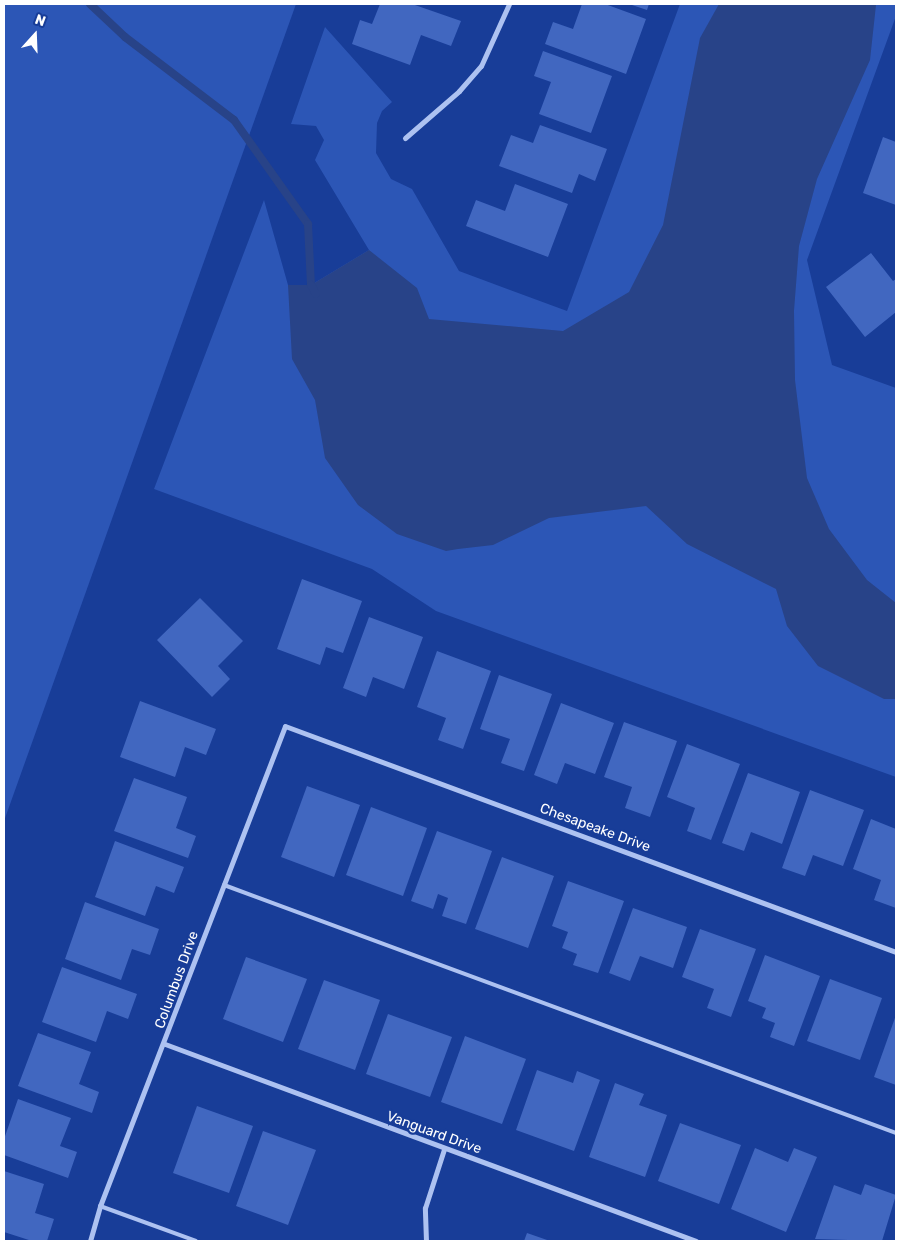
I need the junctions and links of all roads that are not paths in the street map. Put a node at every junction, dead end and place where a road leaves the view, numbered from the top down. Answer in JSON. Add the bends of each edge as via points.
{"nodes":[{"id":1,"x":509,"y":4,"type":"edge"},
{"id":2,"x":405,"y":138,"type":"dead end"},
{"id":3,"x":285,"y":726,"type":"joint"},
{"id":4,"x":224,"y":885,"type":"junction"},
{"id":5,"x":896,"y":952,"type":"edge"},
{"id":6,"x":165,"y":1044,"type":"junction"},
{"id":7,"x":896,"y":1132,"type":"edge"},
{"id":8,"x":444,"y":1149,"type":"junction"},
{"id":9,"x":100,"y":1206,"type":"junction"},
{"id":10,"x":90,"y":1241,"type":"edge"},
{"id":11,"x":196,"y":1241,"type":"edge"},
{"id":12,"x":426,"y":1241,"type":"edge"},
{"id":13,"x":696,"y":1241,"type":"edge"}],
"edges":[{"from":1,"to":2,"type":"street","via":[[481,66],[459,91]]},
{"from":3,"to":4,"type":"street","name":"Columbus Drive"},
{"from":3,"to":5,"type":"street","name":"Chesapeake Drive"},
{"from":4,"to":6,"type":"street","name":"Columbus Drive"},
{"from":4,"to":7,"type":"lane"},
{"from":6,"to":8,"type":"street","name":"Vanguard Drive"},
{"from":6,"to":9,"type":"street","name":"Columbus Drive"},
{"from":8,"to":12,"type":"street","via":[[426,1208]]},
{"from":8,"to":13,"type":"street","name":"Vanguard Drive"},
{"from":9,"to":10,"type":"street","name":"Columbus Drive"},
{"from":9,"to":11,"type":"lane"}]}
